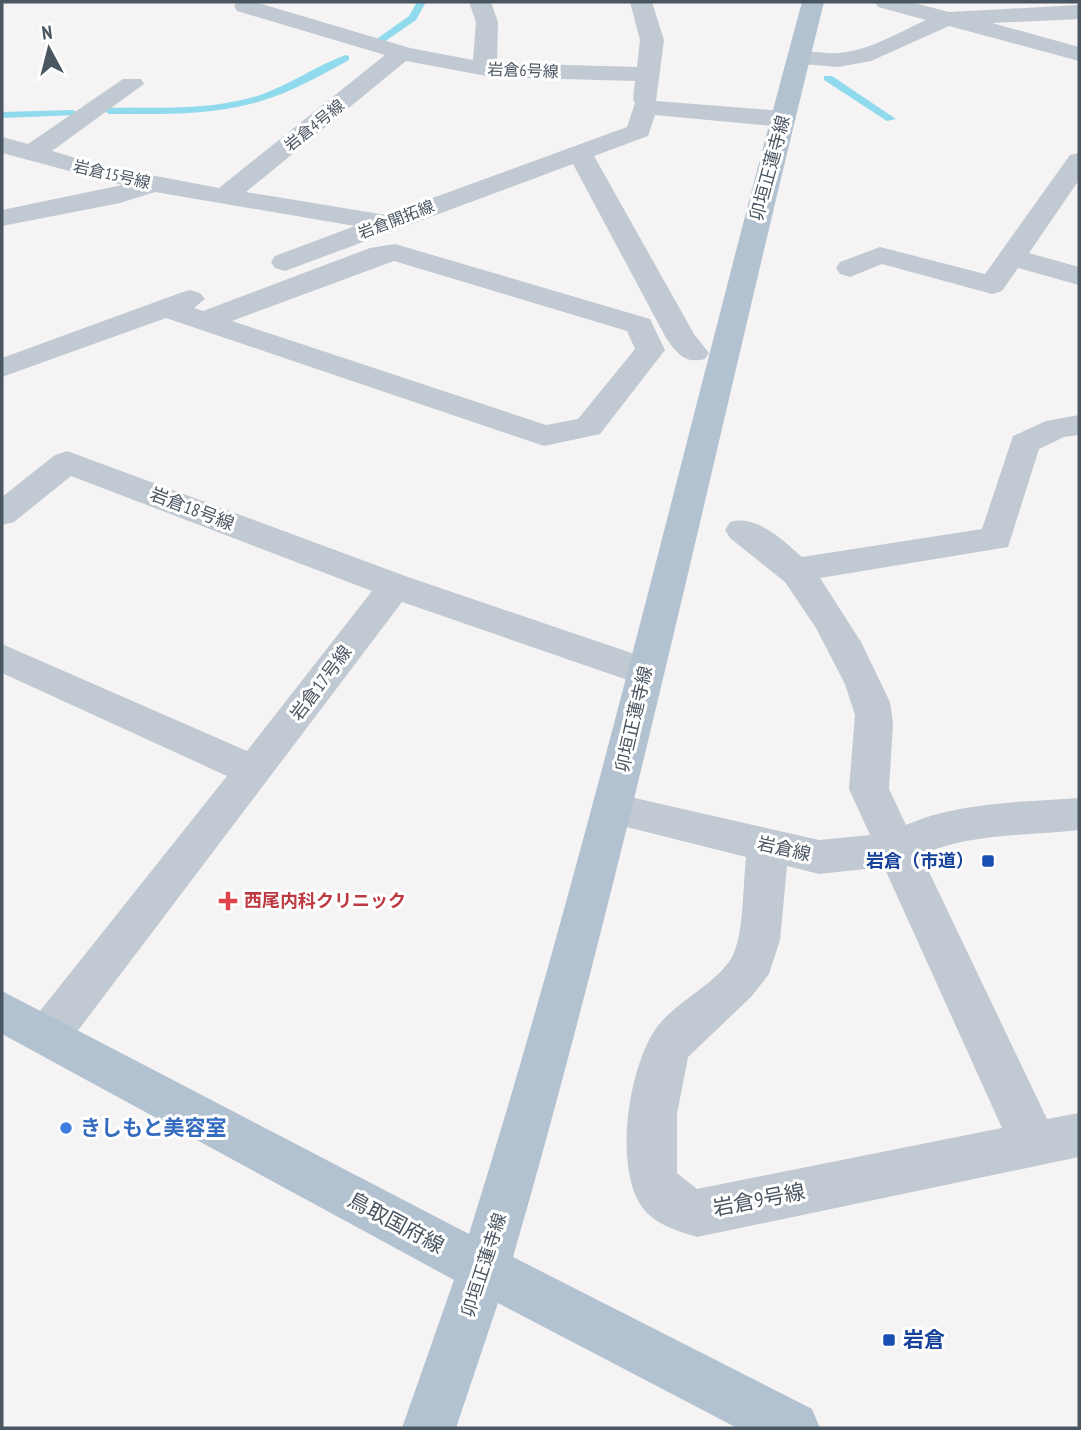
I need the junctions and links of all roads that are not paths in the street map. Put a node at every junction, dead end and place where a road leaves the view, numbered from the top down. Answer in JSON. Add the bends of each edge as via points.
{"nodes":[{"id":1,"x":480,"y":2,"type":"edge"},
{"id":2,"x":641,"y":2,"type":"edge"},
{"id":3,"x":813,"y":2,"type":"edge"},
{"id":4,"x":886,"y":2,"type":"edge"},
{"id":5,"x":245,"y":6,"type":"dead end"},
{"id":6,"x":940,"y":10,"type":"edge"},
{"id":7,"x":1079,"y":12,"type":"edge"},
{"id":8,"x":402,"y":53,"type":"junction"},
{"id":9,"x":1079,"y":54,"type":"edge"},
{"id":10,"x":799,"y":58,"type":"junction"},
{"id":11,"x":485,"y":69,"type":"junction"},
{"id":12,"x":646,"y":74,"type":"junction"},
{"id":13,"x":132,"y":84,"type":"dead end"},
{"id":14,"x":645,"y":107,"type":"junction"},
{"id":15,"x":783,"y":119,"type":"junction"},
{"id":16,"x":2,"y":145,"type":"edge"},
{"id":17,"x":579,"y":152,"type":"junction"},
{"id":18,"x":31,"y":153,"type":"junction"},
{"id":19,"x":1074,"y":174,"type":"edge"},
{"id":20,"x":153,"y":183,"type":"junction"},
{"id":21,"x":225,"y":197,"type":"junction"},
{"id":22,"x":2,"y":218,"type":"edge"},
{"id":23,"x":385,"y":223,"type":"junction"},
{"id":24,"x":1012,"y":257,"type":"junction"},
{"id":25,"x":850,"y":268,"type":"dead end"},
{"id":26,"x":1079,"y":276,"type":"edge"},
{"id":27,"x":166,"y":308,"type":"junction"},
{"id":28,"x":204,"y":321,"type":"junction"},
{"id":29,"x":694,"y":353,"type":"dead end"},
{"id":30,"x":2,"y":368,"type":"edge"},
{"id":31,"x":1068,"y":427,"type":"edge"},
{"id":32,"x":2,"y":514,"type":"edge"},
{"id":33,"x":742,"y":530,"type":"dead end"},
{"id":34,"x":795,"y":570,"type":"junction"},
{"id":35,"x":395,"y":586,"type":"junction"},
{"id":36,"x":2,"y":657,"type":"edge"},
{"id":37,"x":645,"y":672,"type":"junction"},
{"id":38,"x":254,"y":771,"type":"junction"},
{"id":39,"x":613,"y":809,"type":"junction"},
{"id":40,"x":1079,"y":814,"type":"edge"},
{"id":41,"x":768,"y":845,"type":"junction"},
{"id":42,"x":894,"y":849,"type":"junction"},
{"id":43,"x":2,"y":1011,"type":"edge"},
{"id":44,"x":48,"y":1035,"type":"junction"},
{"id":45,"x":1079,"y":1135,"type":"edge"},
{"id":46,"x":1034,"y":1144,"type":"junction"},
{"id":47,"x":484,"y":1269,"type":"junction"},
{"id":48,"x":429,"y":1428,"type":"edge"},
{"id":49,"x":793,"y":1428,"type":"edge"}],
"edges":[{"from":1,"to":11,"type":"street","via":[[487,22]]},
{"from":2,"to":12,"type":"street","via":[[652,40]]},
{"from":3,"to":10,"type":"main road","name":"卯垣正蓮寺線"},
{"from":4,"to":6,"type":"street"},
{"from":5,"to":8,"type":"street","via":[[318,17]]},
{"from":6,"to":7,"type":"street"},
{"from":6,"to":9,"type":"street"},
{"from":6,"to":10,"type":"street","via":[[871,54],[838,61]]},
{"from":8,"to":11,"type":"street","name":"岩倉6号線","via":[[438,64]]},
{"from":8,"to":21,"type":"street","name":"岩倉4号線"},
{"from":10,"to":15,"type":"main road","name":"卯垣正蓮寺線"},
{"from":11,"to":12,"type":"street","name":"岩倉6号線"},
{"from":12,"to":14,"type":"street"},
{"from":13,"to":18,"type":"street"},
{"from":14,"to":15,"type":"street"},
{"from":14,"to":17,"type":"street","name":"岩倉開拓線","via":[[639,131]]},
{"from":15,"to":37,"type":"main road","name":"卯垣正蓮寺線"},
{"from":16,"to":18,"type":"street","name":"岩倉15号線"},
{"from":17,"to":23,"type":"street","name":"岩倉開拓線"},
{"from":17,"to":29,"type":"street","via":[[681,338]]},
{"from":18,"to":20,"type":"street","name":"岩倉15号線"},
{"from":19,"to":24,"type":"street"},
{"from":20,"to":21,"type":"street","name":"岩倉15号線"},
{"from":20,"to":22,"type":"street","via":[[120,195]]},
{"from":21,"to":23,"type":"street"},
{"from":23,"to":27,"type":"street","name":"岩倉開拓線"},
{"from":24,"to":25,"type":"street","via":[[992,285],[880,255]]},
{"from":24,"to":26,"type":"street"},
{"from":27,"to":28,"type":"street"},
{"from":27,"to":30,"type":"street","name":"岩倉開拓線"},
{"from":28,"to":28,"type":"street","via":[[395,252],[639,325],[650,350],[589,427],[544,436]]},
{"from":31,"to":34,"type":"street","via":[[1024,443],[996,539]]},
{"from":32,"to":35,"type":"street","name":"岩倉18号線","via":[[67,462]]},
{"from":33,"to":34,"type":"street"},
{"from":34,"to":42,"type":"street","via":[[811,589],[867,691],[874,713],[866,769],[869,789]]},
{"from":35,"to":37,"type":"street"},
{"from":35,"to":38,"type":"street","name":"岩倉17号線"},
{"from":36,"to":38,"type":"street"},
{"from":37,"to":39,"type":"main road","name":"卯垣正蓮寺線"},
{"from":38,"to":44,"type":"street","name":"岩倉17号線"},
{"from":39,"to":41,"type":"street","name":"岩倉線"},
{"from":39,"to":47,"type":"main road","name":"卯垣正蓮寺線"},
{"from":40,"to":42,"type":"street","name":"岩倉線","via":[[929,833]]},
{"from":41,"to":42,"type":"street","name":"岩倉線","via":[[819,857]]},
{"from":41,"to":46,"type":"street","name":"岩倉9号線","via":[[754,960],[671,1045],[657,1088],[651,1119],[653,1182],[674,1207],[697,1213]]},
{"from":42,"to":46,"type":"street"},
{"from":43,"to":44,"type":"main road","name":"鳥取国府線"},
{"from":44,"to":47,"type":"main road","name":"鳥取国府線"},
{"from":45,"to":46,"type":"street","name":"岩倉9号線"},
{"from":47,"to":48,"type":"main road","name":"卯垣正蓮寺線"},
{"from":47,"to":49,"type":"main road","name":"鳥取国府線"}]}
